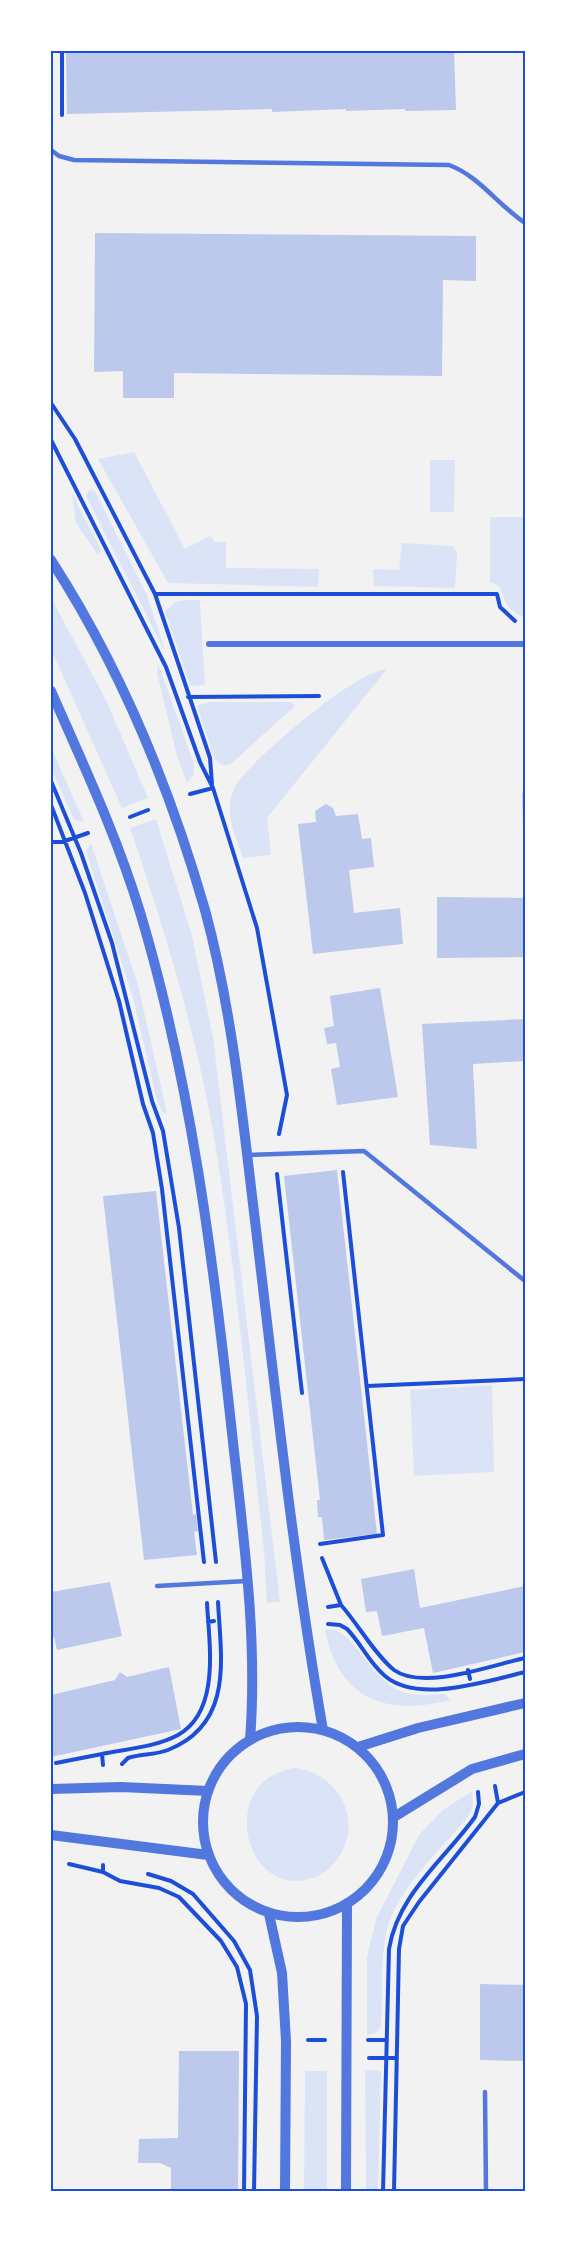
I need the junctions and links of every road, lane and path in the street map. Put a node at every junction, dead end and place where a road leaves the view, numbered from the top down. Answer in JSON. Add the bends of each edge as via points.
{"nodes":[{"id":1,"x":62,"y":51,"type":"edge"},
{"id":2,"x":62,"y":115,"type":"dead end"},
{"id":3,"x":51,"y":150,"type":"edge"},
{"id":4,"x":525,"y":223,"type":"edge"},
{"id":5,"x":51,"y":403,"type":"edge"},
{"id":6,"x":51,"y":440,"type":"edge"},
{"id":7,"x":51,"y":560,"type":"edge"},
{"id":8,"x":155,"y":594,"type":"junction"},
{"id":9,"x":521,"y":622,"type":"dead end"},
{"id":10,"x":208,"y":644,"type":"dead end"},
{"id":11,"x":525,"y":644,"type":"edge"},
{"id":12,"x":51,"y":691,"type":"edge"},
{"id":13,"x":319,"y":696,"type":"dead end"},
{"id":14,"x":188,"y":697,"type":"junction"},
{"id":15,"x":51,"y":781,"type":"edge"},
{"id":16,"x":213,"y":788,"type":"junction"},
{"id":17,"x":187,"y":795,"type":"dead end"},
{"id":18,"x":51,"y":805,"type":"edge"},
{"id":19,"x":152,"y":808,"type":"dead end"},
{"id":20,"x":126,"y":818,"type":"dead end"},
{"id":21,"x":78,"y":836,"type":"junction"},
{"id":22,"x":66,"y":841,"type":"junction"},
{"id":23,"x":51,"y":842,"type":"edge"},
{"id":24,"x":341,"y":1152,"type":"junction"},
{"id":25,"x":274,"y":1154,"type":"junction"},
{"id":26,"x":247,"y":1155,"type":"junction"},
{"id":27,"x":525,"y":1281,"type":"edge"},
{"id":28,"x":525,"y":1379,"type":"edge"},
{"id":29,"x":367,"y":1386,"type":"junction"},
{"id":30,"x":303,"y":1402,"type":"dead end"},
{"id":31,"x":319,"y":1532,"type":"dead end"},
{"id":32,"x":320,"y":1544,"type":"junction"},
{"id":33,"x":216,"y":1569,"type":"dead end"},
{"id":34,"x":205,"y":1571,"type":"dead end"},
{"id":35,"x":247,"y":1581,"type":"junction"},
{"id":36,"x":157,"y":1586,"type":"dead end"},
{"id":37,"x":206,"y":1595,"type":"dead end"},
{"id":38,"x":218,"y":1595,"type":"dead end"},
{"id":39,"x":341,"y":1605,"type":"junction"},
{"id":40,"x":321,"y":1608,"type":"dead end"},
{"id":41,"x":214,"y":1621,"type":"dead end"},
{"id":42,"x":208,"y":1622,"type":"junction"},
{"id":43,"x":324,"y":1625,"type":"dead end"},
{"id":44,"x":525,"y":1658,"type":"edge"},
{"id":45,"x":468,"y":1670,"type":"junction"},
{"id":46,"x":525,"y":1672,"type":"edge"},
{"id":47,"x":470,"y":1679,"type":"dead end"},
{"id":48,"x":525,"y":1703,"type":"edge"},
{"id":49,"x":323,"y":1730,"type":"junction"},
{"id":50,"x":249,"y":1740,"type":"junction"},
{"id":51,"x":358,"y":1748,"type":"junction"},
{"id":52,"x":102,"y":1754,"type":"junction"},
{"id":53,"x":525,"y":1754,"type":"edge"},
{"id":54,"x":51,"y":1763,"type":"edge"},
{"id":55,"x":103,"y":1768,"type":"dead end"},
{"id":56,"x":121,"y":1768,"type":"dead end"},
{"id":57,"x":494,"y":1782,"type":"dead end"},
{"id":58,"x":477,"y":1787,"type":"dead end"},
{"id":59,"x":51,"y":1789,"type":"edge"},
{"id":60,"x":208,"y":1791,"type":"junction"},
{"id":61,"x":525,"y":1792,"type":"edge"},
{"id":62,"x":498,"y":1803,"type":"junction"},
{"id":63,"x":394,"y":1816,"type":"junction"},
{"id":64,"x":51,"y":1835,"type":"edge"},
{"id":65,"x":208,"y":1855,"type":"junction"},
{"id":66,"x":104,"y":1858,"type":"dead end"},
{"id":67,"x":62,"y":1862,"type":"dead end"},
{"id":68,"x":103,"y":1872,"type":"junction"},
{"id":69,"x":140,"y":1873,"type":"dead end"},
{"id":70,"x":347,"y":1905,"type":"junction"},
{"id":71,"x":269,"y":1914,"type":"junction"},
{"id":72,"x":305,"y":2040,"type":"dead end"},
{"id":73,"x":327,"y":2040,"type":"dead end"},
{"id":74,"x":365,"y":2040,"type":"dead end"},
{"id":75,"x":387,"y":2040,"type":"junction"},
{"id":76,"x":384,"y":2058,"type":"junction"},
{"id":77,"x":397,"y":2058,"type":"junction"},
{"id":78,"x":246,"y":2059,"type":"junction"},
{"id":79,"x":259,"y":2059,"type":"junction"},
{"id":80,"x":485,"y":2092,"type":"dead end"},
{"id":81,"x":244,"y":2192,"type":"edge"},
{"id":82,"x":255,"y":2192,"type":"edge"},
{"id":83,"x":285,"y":2192,"type":"edge"},
{"id":84,"x":346,"y":2192,"type":"edge"},
{"id":85,"x":383,"y":2192,"type":"edge"},
{"id":86,"x":394,"y":2192,"type":"edge"},
{"id":87,"x":486,"y":2192,"type":"edge"}],
"edges":[{"from":1,"to":2,"type":"path"},
{"from":3,"to":4,"type":"lane","via":[[74,160],[449,165],[466,171],[504,209]]},
{"from":5,"to":8,"type":"path","via":[[75,439]]},
{"from":6,"to":16,"type":"path","via":[[166,667]]},
{"from":7,"to":26,"type":"street","via":[[121,685],[177,824],[207,923],[230,1030]]},
{"from":8,"to":9,"type":"path","via":[[497,594],[506,615]]},
{"from":8,"to":14,"type":"path"},
{"from":10,"to":11,"type":"street"},
{"from":12,"to":35,"type":"street","via":[[113,835],[174,1037],[204,1196]]},
{"from":13,"to":14,"type":"path"},
{"from":14,"to":16,"type":"path","via":[[210,759]]},
{"from":15,"to":21,"type":"path"},
{"from":16,"to":17,"type":"path"},
{"from":16,"to":25,"type":"path","via":[[257,928],[288,1095]]},
{"from":18,"to":22,"type":"path"},
{"from":19,"to":20,"type":"path"},
{"from":21,"to":22,"type":"path"},
{"from":21,"to":33,"type":"path","via":[[163,1131],[179,1228]]},
{"from":22,"to":23,"type":"path"},
{"from":22,"to":34,"type":"path","via":[[119,1001],[142,1104],[153,1133]]},
{"from":24,"to":25,"type":"lane"},
{"from":24,"to":27,"type":"lane","via":[[364,1151]]},
{"from":24,"to":29,"type":"path"},
{"from":25,"to":26,"type":"lane"},
{"from":25,"to":30,"type":"path"},
{"from":26,"to":49,"type":"street","via":[[301,1600]]},
{"from":28,"to":29,"type":"path"},
{"from":29,"to":32,"type":"path","via":[[383,1535]]},
{"from":31,"to":32,"type":"path"},
{"from":32,"to":39,"type":"path"},
{"from":35,"to":36,"type":"lane"},
{"from":35,"to":50,"type":"street"},
{"from":37,"to":42,"type":"path"},
{"from":38,"to":56,"type":"path","via":[[222,1673],[212,1711],[185,1741],[163,1752],[128,1758]]},
{"from":39,"to":40,"type":"path"},
{"from":39,"to":45,"type":"path","via":[[397,1672],[426,1680]]},
{"from":41,"to":42,"type":"path"},
{"from":42,"to":52,"type":"path","via":[[211,1679],[204,1700],[186,1729],[167,1739]]},
{"from":43,"to":46,"type":"path","via":[[346,1629],[380,1671],[409,1688],[458,1686]]},
{"from":44,"to":45,"type":"path"},
{"from":45,"to":47,"type":"path"},
{"from":48,"to":51,"type":"street","via":[[418,1728]]},
{"from":49,"to":50,"type":"street","via":[[298,1726]]},
{"from":49,"to":51,"type":"street"},
{"from":50,"to":60,"type":"street","via":[[232,1753]]},
{"from":51,"to":63,"type":"street","via":[[376,1767],[389,1790]]},
{"from":52,"to":54,"type":"path"},
{"from":52,"to":55,"type":"path"},
{"from":53,"to":63,"type":"street","via":[[472,1769]]},
{"from":57,"to":62,"type":"path"},
{"from":58,"to":75,"type":"path","via":[[479,1804],[475,1817],[406,1900],[393,1928]]},
{"from":59,"to":60,"type":"street"},
{"from":60,"to":65,"type":"street","via":[[203,1812]]},
{"from":61,"to":62,"type":"path"},
{"from":62,"to":77,"type":"path","via":[[403,1926]]},
{"from":63,"to":70,"type":"street","via":[[392,1843],[384,1867],[368,1889]]},
{"from":64,"to":65,"type":"street"},
{"from":65,"to":71,"type":"street","via":[[222,1881],[243,1900]]},
{"from":66,"to":68,"type":"path"},
{"from":67,"to":68,"type":"path"},
{"from":68,"to":78,"type":"path","via":[[120,1881],[159,1888],[179,1897],[225,1947],[244,1989]]},
{"from":69,"to":79,"type":"path","via":[[163,1877],[185,1888],[239,1948],[255,1992]]},
{"from":70,"to":71,"type":"street","via":[[322,1915],[296,1918]]},
{"from":70,"to":84,"type":"street"},
{"from":71,"to":83,"type":"street","via":[[282,1973],[286,2041]]},
{"from":72,"to":73,"type":"path"},
{"from":74,"to":75,"type":"path"},
{"from":75,"to":76,"type":"path"},
{"from":76,"to":77,"type":"path"},
{"from":76,"to":85,"type":"path"},
{"from":77,"to":86,"type":"path"},
{"from":78,"to":79,"type":"path"},
{"from":78,"to":81,"type":"path"},
{"from":79,"to":82,"type":"path"},
{"from":80,"to":87,"type":"lane"}]}
